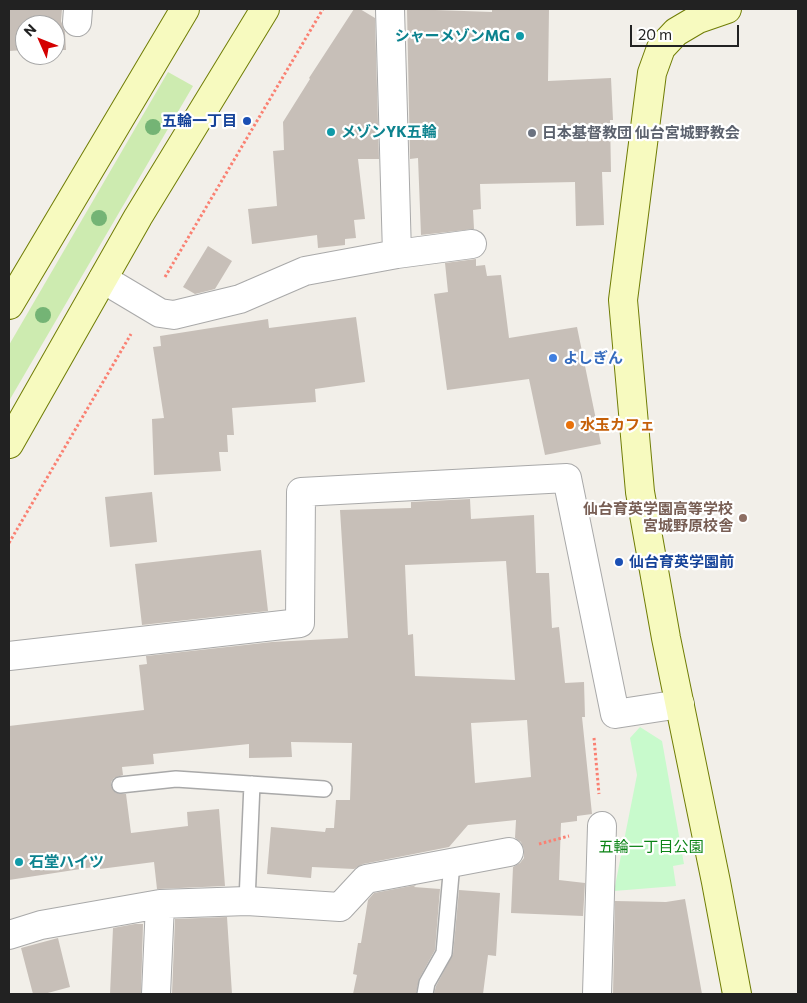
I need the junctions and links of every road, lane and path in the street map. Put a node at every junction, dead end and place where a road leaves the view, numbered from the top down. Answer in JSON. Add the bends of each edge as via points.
{"nodes":[{"id":1,"x":185,"y":9,"type":"edge"},
{"id":2,"x":265,"y":9,"type":"edge"},
{"id":3,"x":390,"y":9,"type":"edge"},
{"id":4,"x":726,"y":9,"type":"edge"},
{"id":5,"x":696,"y":14,"type":"edge"},
{"id":6,"x":472,"y":244,"type":"dead end"},
{"id":7,"x":397,"y":254,"type":"junction"},
{"id":8,"x":103,"y":279,"type":"junction"},
{"id":9,"x":9,"y":306,"type":"edge"},
{"id":10,"x":9,"y":444,"type":"edge"},
{"id":11,"x":9,"y":656,"type":"edge"},
{"id":12,"x":680,"y":704,"type":"junction"},
{"id":13,"x":252,"y":784,"type":"junction"},
{"id":14,"x":120,"y":786,"type":"dead end"},
{"id":15,"x":324,"y":789,"type":"dead end"},
{"id":16,"x":602,"y":826,"type":"dead end"},
{"id":17,"x":509,"y":852,"type":"dead end"},
{"id":18,"x":452,"y":863,"type":"junction"},
{"id":19,"x":247,"y":902,"type":"junction"},
{"id":20,"x":160,"y":904,"type":"junction"},
{"id":21,"x":9,"y":934,"type":"edge"},
{"id":22,"x":156,"y":994,"type":"edge"},
{"id":23,"x":425,"y":994,"type":"edge"},
{"id":24,"x":597,"y":994,"type":"edge"},
{"id":25,"x":737,"y":994,"type":"edge"}],
"edges":[{"from":1,"to":9,"type":"street"},
{"from":2,"to":8,"type":"street"},
{"from":3,"to":7,"type":"street"},
{"from":4,"to":5,"type":"street"},
{"from":5,"to":12,"type":"street","via":[[661,48],[652,73],[623,300],[640,492]]},
{"from":6,"to":7,"type":"street"},
{"from":7,"to":8,"type":"street","via":[[304,271],[240,299],[174,314],[160,313]]},
{"from":8,"to":10,"type":"street"},
{"from":11,"to":12,"type":"street","via":[[300,623],[301,492],[567,478],[615,714]]},
{"from":12,"to":25,"type":"street"},
{"from":13,"to":14,"type":"lane","via":[[176,779]]},
{"from":13,"to":15,"type":"lane"},
{"from":13,"to":19,"type":"lane"},
{"from":16,"to":24,"type":"street"},
{"from":17,"to":18,"type":"street"},
{"from":18,"to":19,"type":"street","via":[[366,879],[340,908]]},
{"from":18,"to":23,"type":"lane","via":[[444,953],[426,983]]},
{"from":19,"to":20,"type":"street"},
{"from":20,"to":21,"type":"street","via":[[41,925]]},
{"from":20,"to":22,"type":"street"}]}
